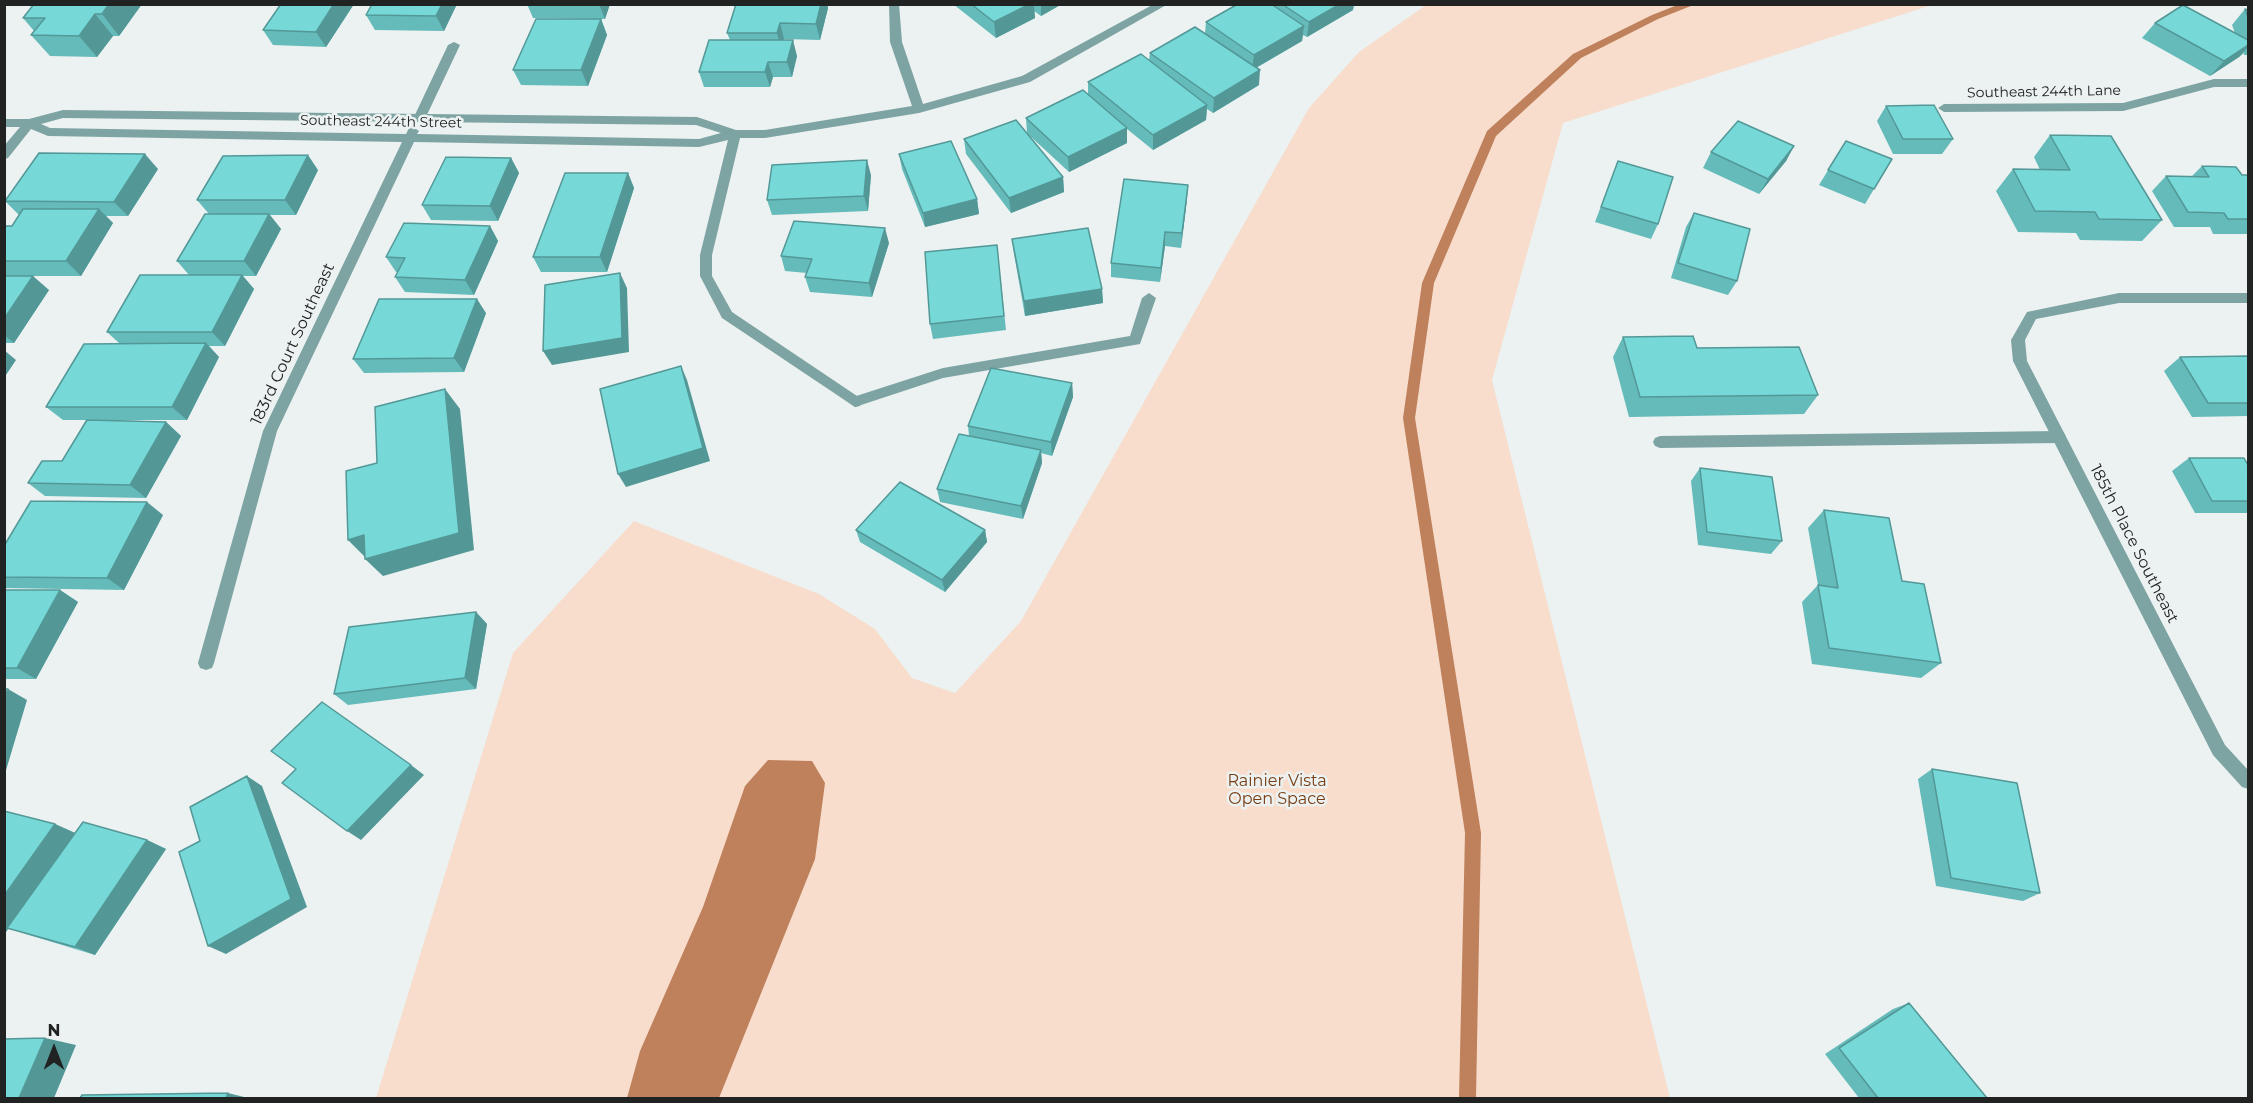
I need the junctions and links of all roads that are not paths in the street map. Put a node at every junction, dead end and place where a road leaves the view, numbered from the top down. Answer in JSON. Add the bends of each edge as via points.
{"nodes":[{"id":1,"x":894,"y":4,"type":"edge"},
{"id":2,"x":1163,"y":4,"type":"edge"},
{"id":3,"x":454,"y":45,"type":"dead end"},
{"id":4,"x":2248,"y":83,"type":"edge"},
{"id":5,"x":1944,"y":108,"type":"dead end"},
{"id":6,"x":919,"y":109,"type":"junction"},
{"id":7,"x":419,"y":119,"type":"junction"},
{"id":8,"x":4,"y":123,"type":"edge"},
{"id":9,"x":29,"y":123,"type":"junction"},
{"id":10,"x":735,"y":134,"type":"junction"},
{"id":11,"x":410,"y":138,"type":"junction"},
{"id":12,"x":4,"y":155,"type":"edge"},
{"id":13,"x":1149,"y":298,"type":"dead end"},
{"id":14,"x":2248,"y":298,"type":"edge"},
{"id":15,"x":2059,"y":437,"type":"junction"},
{"id":16,"x":1660,"y":442,"type":"dead end"},
{"id":17,"x":207,"y":663,"type":"dead end"},
{"id":18,"x":2248,"y":781,"type":"edge"}],
"edges":[{"from":1,"to":6,"type":"street","via":[[896,42]]},
{"from":2,"to":6,"type":"street","name":"Southeast 244th Street","via":[[1026,79]]},
{"from":3,"to":7,"type":"street","name":"183rd Court Southeast"},
{"from":4,"to":5,"type":"street","name":"Southeast 244th Lane","via":[[2214,83],[2123,107]]},
{"from":6,"to":10,"type":"street","name":"Southeast 244th Street","via":[[765,134]]},
{"from":7,"to":9,"type":"street","name":"Southeast 244th Street","via":[[63,114]]},
{"from":7,"to":10,"type":"street","name":"Southeast 244th Street","via":[[697,121]]},
{"from":7,"to":11,"type":"street","name":"183rd Court Southeast"},
{"from":8,"to":9,"type":"street","name":"Southeast 244th Street"},
{"from":9,"to":11,"type":"street","name":"Southeast 244th Street","via":[[48,132]]},
{"from":9,"to":12,"type":"street"},
{"from":10,"to":11,"type":"street","name":"Southeast 244th Street","via":[[699,143]]},
{"from":10,"to":13,"type":"street","via":[[706,255],[706,276],[727,315],[855,402],[943,373],[1135,340]]},
{"from":11,"to":17,"type":"street","name":"183rd Court Southeast","via":[[270,430]]},
{"from":14,"to":15,"type":"street","name":"185th Place Southeast","via":[[2120,297],[2032,315],[2018,340],[2019,361]]},
{"from":15,"to":16,"type":"street"},
{"from":15,"to":18,"type":"street","name":"185th Place Southeast","via":[[2219,750]]}]}
